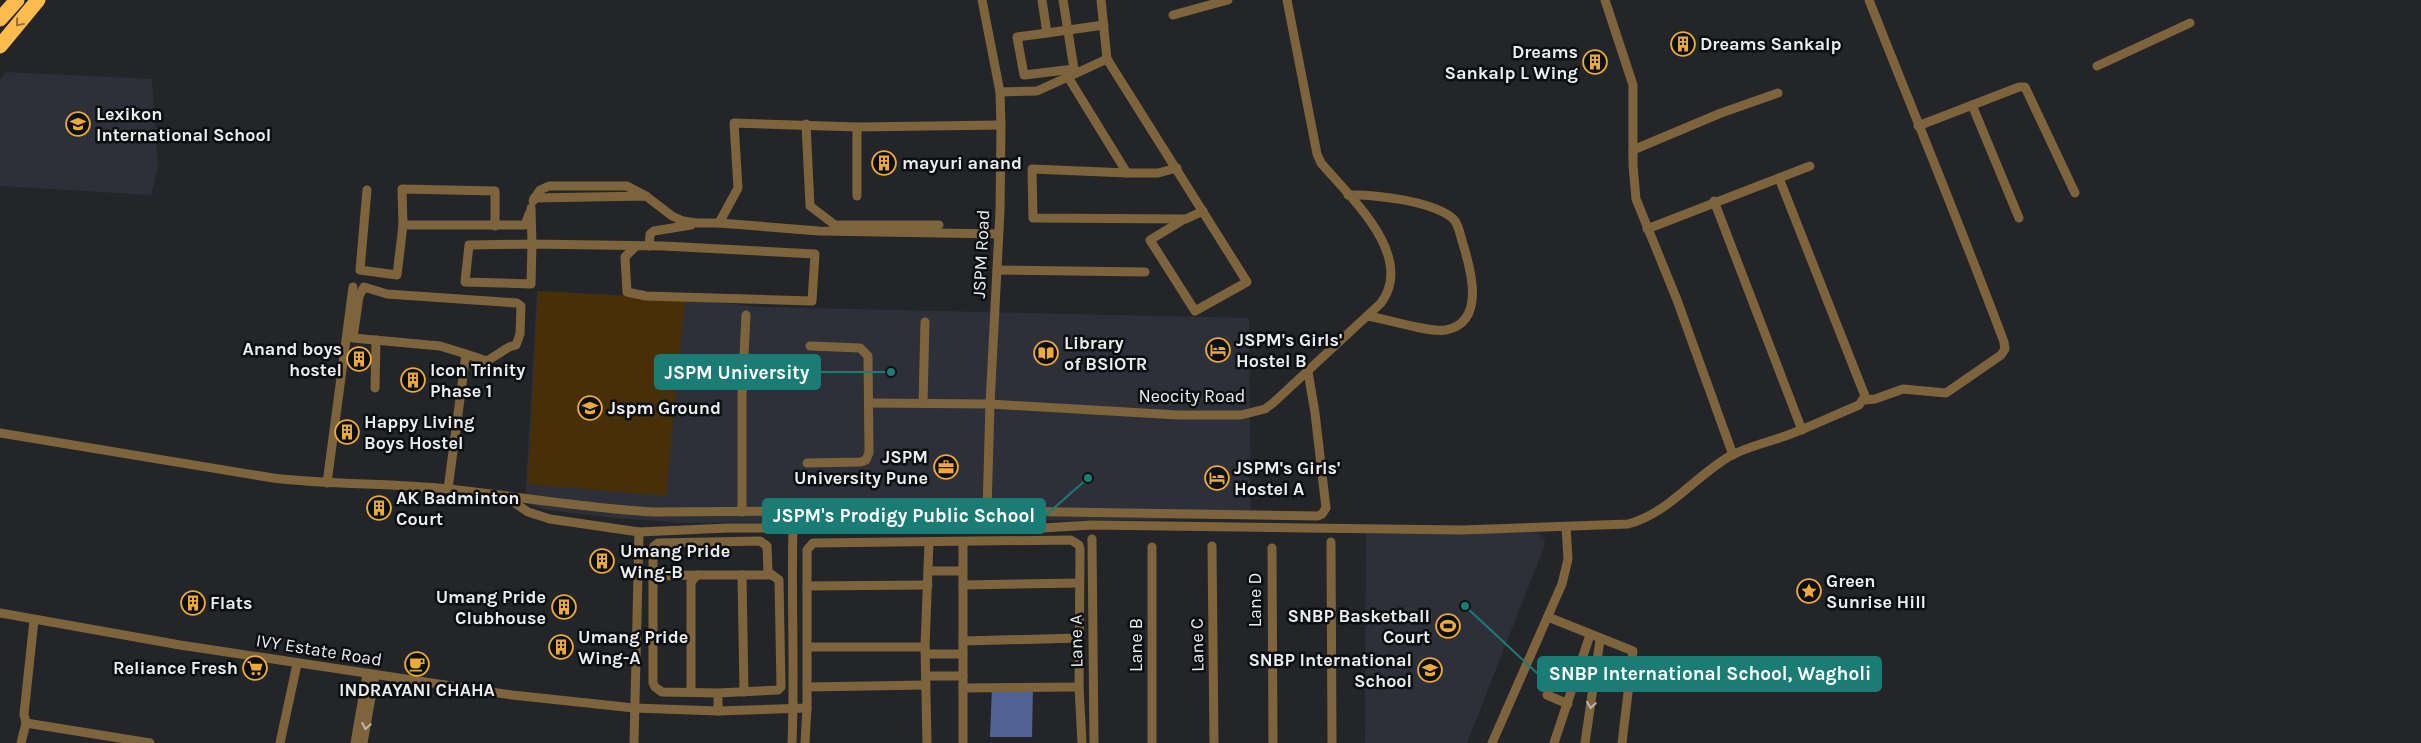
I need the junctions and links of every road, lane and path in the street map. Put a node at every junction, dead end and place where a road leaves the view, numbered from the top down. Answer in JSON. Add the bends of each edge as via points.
{"nodes":[{"id":1,"x":17,"y":0,"type":"edge"},
{"id":2,"x":38,"y":0,"type":"edge"},
{"id":3,"x":982,"y":0,"type":"edge"},
{"id":4,"x":1042,"y":0,"type":"edge"},
{"id":5,"x":1063,"y":0,"type":"edge"},
{"id":6,"x":1101,"y":0,"type":"edge"},
{"id":7,"x":1228,"y":0,"type":"edge"},
{"id":8,"x":1287,"y":0,"type":"edge"},
{"id":9,"x":1605,"y":0,"type":"edge"},
{"id":10,"x":1869,"y":0,"type":"edge"},
{"id":11,"x":1173,"y":15,"type":"dead end"},
{"id":12,"x":0,"y":19,"type":"edge"},
{"id":13,"x":2190,"y":23,"type":"dead end"},
{"id":14,"x":1104,"y":25,"type":"junction"},
{"id":15,"x":1068,"y":30,"type":"junction"},
{"id":16,"x":1047,"y":32,"type":"junction"},
{"id":17,"x":0,"y":46,"type":"edge"},
{"id":18,"x":1108,"y":58,"type":"junction"},
{"id":19,"x":2097,"y":66,"type":"dead end"},
{"id":20,"x":1073,"y":73,"type":"junction"},
{"id":21,"x":1000,"y":92,"type":"junction"},
{"id":22,"x":1778,"y":93,"type":"dead end"},
{"id":23,"x":1972,"y":105,"type":"junction"},
{"id":24,"x":806,"y":124,"type":"junction"},
{"id":25,"x":1001,"y":125,"type":"junction"},
{"id":26,"x":1918,"y":126,"type":"junction"},
{"id":27,"x":856,"y":127,"type":"junction"},
{"id":28,"x":1633,"y":150,"type":"junction"},
{"id":29,"x":1810,"y":166,"type":"dead end"},
{"id":30,"x":1177,"y":168,"type":"junction"},
{"id":31,"x":1127,"y":173,"type":"junction"},
{"id":32,"x":1779,"y":178,"type":"junction"},
{"id":33,"x":367,"y":190,"type":"dead end"},
{"id":34,"x":2075,"y":193,"type":"dead end"},
{"id":35,"x":1348,"y":195,"type":"junction"},
{"id":36,"x":857,"y":196,"type":"dead end"},
{"id":37,"x":1714,"y":202,"type":"junction"},
{"id":38,"x":531,"y":208,"type":"junction"},
{"id":39,"x":1203,"y":211,"type":"junction"},
{"id":40,"x":2019,"y":218,"type":"dead end"},
{"id":41,"x":1186,"y":219,"type":"junction"},
{"id":42,"x":696,"y":223,"type":"junction"},
{"id":43,"x":719,"y":223,"type":"junction"},
{"id":44,"x":403,"y":225,"type":"junction"},
{"id":45,"x":939,"y":225,"type":"dead end"},
{"id":46,"x":495,"y":226,"type":"junction"},
{"id":47,"x":1647,"y":229,"type":"junction"},
{"id":48,"x":998,"y":234,"type":"junction"},
{"id":49,"x":532,"y":244,"type":"junction"},
{"id":50,"x":648,"y":246,"type":"junction"},
{"id":51,"x":636,"y":247,"type":"junction"},
{"id":52,"x":997,"y":270,"type":"junction"},
{"id":53,"x":1145,"y":272,"type":"dead end"},
{"id":54,"x":353,"y":287,"type":"dead end"},
{"id":55,"x":746,"y":315,"type":"dead end"},
{"id":56,"x":1368,"y":316,"type":"junction"},
{"id":57,"x":925,"y":322,"type":"dead end"},
{"id":58,"x":376,"y":340,"type":"junction"},
{"id":59,"x":810,"y":346,"type":"dead end"},
{"id":60,"x":466,"y":354,"type":"junction"},
{"id":61,"x":1308,"y":372,"type":"junction"},
{"id":62,"x":375,"y":388,"type":"dead end"},
{"id":63,"x":1864,"y":400,"type":"junction"},
{"id":64,"x":869,"y":403,"type":"junction"},
{"id":65,"x":923,"y":403,"type":"junction"},
{"id":66,"x":990,"y":404,"type":"junction"},
{"id":67,"x":1802,"y":430,"type":"junction"},
{"id":68,"x":0,"y":433,"type":"edge"},
{"id":69,"x":1733,"y":455,"type":"junction"},
{"id":70,"x":807,"y":463,"type":"dead end"},
{"id":71,"x":327,"y":483,"type":"junction"},
{"id":72,"x":448,"y":489,"type":"junction"},
{"id":73,"x":506,"y":497,"type":"junction"},
{"id":74,"x":987,"y":511,"type":"junction"},
{"id":75,"x":742,"y":512,"type":"junction"},
{"id":76,"x":1566,"y":527,"type":"junction"},
{"id":77,"x":793,"y":528,"type":"junction"},
{"id":78,"x":945,"y":528,"type":"junction"},
{"id":79,"x":639,"y":532,"type":"junction"},
{"id":80,"x":1092,"y":539,"type":"dead end"},
{"id":81,"x":929,"y":542,"type":"junction"},
{"id":82,"x":945,"y":542,"type":"junction"},
{"id":83,"x":963,"y":542,"type":"junction"},
{"id":84,"x":1331,"y":542,"type":"dead end"},
{"id":85,"x":1212,"y":546,"type":"dead end"},
{"id":86,"x":1152,"y":547,"type":"dead end"},
{"id":87,"x":1272,"y":548,"type":"dead end"},
{"id":88,"x":929,"y":571,"type":"junction"},
{"id":89,"x":963,"y":571,"type":"junction"},
{"id":90,"x":697,"y":575,"type":"junction"},
{"id":91,"x":742,"y":575,"type":"junction"},
{"id":92,"x":771,"y":575,"type":"junction"},
{"id":93,"x":653,"y":576,"type":"junction"},
{"id":94,"x":1079,"y":583,"type":"junction"},
{"id":95,"x":928,"y":585,"type":"junction"},
{"id":96,"x":963,"y":585,"type":"junction"},
{"id":97,"x":807,"y":586,"type":"junction"},
{"id":98,"x":0,"y":613,"type":"edge"},
{"id":99,"x":807,"y":615,"type":"junction"},
{"id":100,"x":793,"y":616,"type":"junction"},
{"id":101,"x":1548,"y":617,"type":"junction"},
{"id":102,"x":34,"y":620,"type":"junction"},
{"id":103,"x":1590,"y":635,"type":"junction"},
{"id":104,"x":1079,"y":638,"type":"junction"},
{"id":105,"x":963,"y":640,"type":"junction"},
{"id":106,"x":1600,"y":640,"type":"junction"},
{"id":107,"x":808,"y":647,"type":"junction"},
{"id":108,"x":926,"y":651,"type":"junction"},
{"id":109,"x":963,"y":654,"type":"junction"},
{"id":110,"x":297,"y":664,"type":"junction"},
{"id":111,"x":371,"y":674,"type":"junction"},
{"id":112,"x":963,"y":676,"type":"junction"},
{"id":113,"x":926,"y":680,"type":"junction"},
{"id":114,"x":808,"y":687,"type":"junction"},
{"id":115,"x":1079,"y":687,"type":"junction"},
{"id":116,"x":963,"y":688,"type":"junction"},
{"id":117,"x":691,"y":692,"type":"junction"},
{"id":118,"x":744,"y":692,"type":"junction"},
{"id":119,"x":718,"y":693,"type":"junction"},
{"id":120,"x":1547,"y":695,"type":"dead end"},
{"id":121,"x":1568,"y":704,"type":"junction"},
{"id":122,"x":634,"y":708,"type":"junction"},
{"id":123,"x":794,"y":708,"type":"junction"},
{"id":124,"x":807,"y":708,"type":"junction"},
{"id":125,"x":718,"y":711,"type":"junction"},
{"id":126,"x":26,"y":723,"type":"junction"},
{"id":127,"x":21,"y":743,"type":"edge"},
{"id":128,"x":150,"y":743,"type":"edge"},
{"id":129,"x":280,"y":743,"type":"edge"},
{"id":130,"x":354,"y":743,"type":"edge"},
{"id":131,"x":363,"y":743,"type":"edge"},
{"id":132,"x":634,"y":743,"type":"edge"},
{"id":133,"x":792,"y":743,"type":"edge"},
{"id":134,"x":805,"y":743,"type":"edge"},
{"id":135,"x":926,"y":743,"type":"edge"},
{"id":136,"x":963,"y":743,"type":"edge"},
{"id":137,"x":1082,"y":743,"type":"edge"},
{"id":138,"x":1094,"y":743,"type":"edge"},
{"id":139,"x":1152,"y":743,"type":"edge"},
{"id":140,"x":1214,"y":743,"type":"edge"},
{"id":141,"x":1273,"y":743,"type":"edge"},
{"id":142,"x":1332,"y":743,"type":"edge"},
{"id":143,"x":1492,"y":743,"type":"edge"},
{"id":144,"x":1554,"y":743,"type":"edge"},
{"id":145,"x":1585,"y":743,"type":"edge"},
{"id":146,"x":1622,"y":743,"type":"edge"}],
"edges":[{"from":1,"to":12,"type":"highway"},
{"from":2,"to":17,"type":"highway","one_way":true},
{"from":3,"to":21,"type":"street","name":"JSPM Road"},
{"from":4,"to":16,"type":"street"},
{"from":5,"to":15,"type":"street"},
{"from":6,"to":14,"type":"street"},
{"from":7,"to":11,"type":"street"},
{"from":8,"to":35,"type":"street","name":"Neocity Road","via":[[1317,154]]},
{"from":9,"to":28,"type":"street","via":[[1633,85]]},
{"from":10,"to":26,"type":"street"},
{"from":13,"to":19,"type":"street"},
{"from":14,"to":15,"type":"street"},
{"from":14,"to":18,"type":"street"},
{"from":15,"to":16,"type":"street"},
{"from":15,"to":20,"type":"street"},
{"from":16,"to":20,"type":"street","via":[[1017,37],[1024,76]]},
{"from":18,"to":20,"type":"street"},
{"from":18,"to":30,"type":"street"},
{"from":20,"to":21,"type":"street","via":[[1037,91]]},
{"from":20,"to":31,"type":"street"},
{"from":21,"to":25,"type":"street","name":"JSPM Road"},
{"from":22,"to":28,"type":"street","via":[[1705,119]]},
{"from":23,"to":26,"type":"street"},
{"from":23,"to":34,"type":"street","via":[[2019,87],[2025,88]]},
{"from":23,"to":40,"type":"street"},
{"from":24,"to":27,"type":"street"},
{"from":24,"to":43,"type":"street","via":[[734,123],[738,188]]},
{"from":24,"to":45,"type":"street","via":[[810,206],[835,225]]},
{"from":25,"to":27,"type":"street"},
{"from":25,"to":48,"type":"street","name":"JSPM Road"},
{"from":26,"to":63,"type":"street","via":[[1980,276],[2004,349],[2001,355],[1946,393],[1903,389],[1875,400]]},
{"from":27,"to":36,"type":"street"},
{"from":28,"to":47,"type":"street","via":[[1636,199]]},
{"from":29,"to":32,"type":"street"},
{"from":30,"to":31,"type":"street","via":[[1158,173]]},
{"from":30,"to":39,"type":"street"},
{"from":31,"to":41,"type":"street","via":[[1032,169],[1033,218]]},
{"from":32,"to":37,"type":"street"},
{"from":32,"to":63,"type":"street"},
{"from":33,"to":44,"type":"street","via":[[360,270],[397,275]]},
{"from":35,"to":56,"type":"street","name":"Neocity Road","via":[[1367,215],[1391,265],[1392,278],[1387,294]]},
{"from":35,"to":56,"type":"street","via":[[1385,196],[1450,216],[1457,225],[1473,282],[1470,311],[1453,328],[1436,330]]},
{"from":37,"to":47,"type":"street"},
{"from":37,"to":67,"type":"street"},
{"from":38,"to":42,"type":"street","via":[[534,198],[646,196],[672,216]]},
{"from":38,"to":46,"type":"street","via":[[525,225]]},
{"from":38,"to":49,"type":"street"},
{"from":39,"to":41,"type":"street"},
{"from":39,"to":41,"type":"street","via":[[1247,282],[1195,311],[1150,240]]},
{"from":42,"to":43,"type":"street"},
{"from":42,"to":50,"type":"street","via":[[654,231],[650,234]]},
{"from":43,"to":48,"type":"street","via":[[819,231]]},
{"from":44,"to":46,"type":"street"},
{"from":44,"to":46,"type":"street","via":[[402,189],[495,191]]},
{"from":47,"to":69,"type":"street","via":[[1663,262]]},
{"from":48,"to":52,"type":"street","name":"JSPM Road"},
{"from":49,"to":49,"type":"street","via":[[469,245],[465,282],[531,284]]},
{"from":49,"to":51,"type":"street"},
{"from":50,"to":51,"type":"street"},
{"from":50,"to":51,"type":"street","via":[[815,254],[812,301],[646,296],[627,292],[625,257]]},
{"from":52,"to":53,"type":"street"},
{"from":52,"to":66,"type":"street","name":"JSPM Road"},
{"from":54,"to":71,"type":"street"},
{"from":55,"to":75,"type":"street"},
{"from":56,"to":61,"type":"street","name":"Neocity Road"},
{"from":57,"to":65,"type":"street"},
{"from":58,"to":60,"type":"street","via":[[440,346]]},
{"from":58,"to":60,"type":"street","via":[[353,338],[359,296],[364,287],[387,294],[520,304],[519,343],[487,361]]},
{"from":58,"to":62,"type":"street"},
{"from":59,"to":64,"type":"street","via":[[860,348],[865,351],[868,356]]},
{"from":60,"to":72,"type":"street"},
{"from":61,"to":66,"type":"street","name":"Neocity Road","via":[[1265,409],[1241,415],[1178,415]]},
{"from":61,"to":74,"type":"street","via":[[1316,413],[1326,508],[1318,516]]},
{"from":63,"to":67,"type":"street"},
{"from":64,"to":65,"type":"street","name":"Neocity Road"},
{"from":64,"to":70,"type":"street","via":[[869,453],[866,460]]},
{"from":65,"to":66,"type":"street","name":"Neocity Road"},
{"from":66,"to":74,"type":"street","name":"JSPM Road"},
{"from":67,"to":69,"type":"street"},
{"from":68,"to":71,"type":"street","via":[[273,478]]},
{"from":69,"to":76,"type":"street","via":[[1708,470],[1664,508],[1639,522],[1611,527]]},
{"from":71,"to":72,"type":"street"},
{"from":72,"to":73,"type":"street"},
{"from":73,"to":75,"type":"street","via":[[620,510]]},
{"from":73,"to":79,"type":"street","via":[[528,512],[550,519]]},
{"from":74,"to":75,"type":"street"},
{"from":76,"to":78,"type":"street","via":[[1462,530],[1100,525]]},
{"from":76,"to":101,"type":"street","via":[[1566,569]]},
{"from":77,"to":78,"type":"street"},
{"from":77,"to":79,"type":"street"},
{"from":77,"to":100,"type":"street"},
{"from":78,"to":82,"type":"street"},
{"from":79,"to":122,"type":"street"},
{"from":80,"to":138,"type":"street","name":"Lane A"},
{"from":81,"to":82,"type":"street"},
{"from":81,"to":88,"type":"street"},
{"from":81,"to":97,"type":"street","via":[[813,543],[807,550]]},
{"from":82,"to":83,"type":"street"},
{"from":83,"to":89,"type":"street"},
{"from":83,"to":94,"type":"street","via":[[1075,542],[1080,549]]},
{"from":84,"to":142,"type":"street"},
{"from":85,"to":140,"type":"street","name":"Lane C"},
{"from":86,"to":139,"type":"street","name":"Lane B"},
{"from":87,"to":141,"type":"street","name":"Lane D"},
{"from":88,"to":89,"type":"street"},
{"from":88,"to":95,"type":"street"},
{"from":89,"to":96,"type":"street"},
{"from":90,"to":91,"type":"street"},
{"from":90,"to":93,"type":"street"},
{"from":90,"to":117,"type":"street","via":[[690,586]]},
{"from":91,"to":92,"type":"street"},
{"from":91,"to":118,"type":"street"},
{"from":92,"to":93,"type":"street","via":[[767,570],[768,546],[760,541],[662,542],[654,546]]},
{"from":92,"to":118,"type":"street","via":[[780,580],[781,687],[778,690]]},
{"from":93,"to":117,"type":"street","via":[[653,683],[662,692]]},
{"from":94,"to":96,"type":"street"},
{"from":94,"to":104,"type":"street"},
{"from":95,"to":97,"type":"street"},
{"from":95,"to":108,"type":"street"},
{"from":96,"to":105,"type":"street"},
{"from":97,"to":99,"type":"street"},
{"from":98,"to":102,"type":"street","name":"IVY Estate Road"},
{"from":99,"to":100,"type":"street"},
{"from":99,"to":107,"type":"street"},
{"from":100,"to":123,"type":"street"},
{"from":101,"to":103,"type":"street"},
{"from":101,"to":143,"type":"street"},
{"from":102,"to":110,"type":"street","name":"IVY Estate Road"},
{"from":102,"to":126,"type":"street","via":[[24,714]]},
{"from":103,"to":106,"type":"street"},
{"from":103,"to":121,"type":"street"},
{"from":104,"to":105,"type":"street"},
{"from":104,"to":115,"type":"street"},
{"from":105,"to":109,"type":"street"},
{"from":106,"to":145,"type":"street","one_way":true},
{"from":106,"to":146,"type":"street","via":[[1633,651]]},
{"from":107,"to":108,"type":"street"},
{"from":107,"to":114,"type":"street"},
{"from":108,"to":109,"type":"street"},
{"from":108,"to":113,"type":"street"},
{"from":109,"to":112,"type":"street"},
{"from":110,"to":111,"type":"street","name":"IVY Estate Road"},
{"from":110,"to":129,"type":"street"},
{"from":111,"to":122,"type":"street","name":"IVY Estate Road","via":[[477,691]]},
{"from":111,"to":130,"type":"street"},
{"from":111,"to":131,"type":"street","one_way":true},
{"from":112,"to":113,"type":"street"},
{"from":112,"to":116,"type":"street"},
{"from":113,"to":114,"type":"street"},
{"from":113,"to":135,"type":"street"},
{"from":114,"to":124,"type":"street"},
{"from":115,"to":116,"type":"street"},
{"from":115,"to":137,"type":"street"},
{"from":116,"to":136,"type":"street"},
{"from":117,"to":119,"type":"street"},
{"from":118,"to":119,"type":"street"},
{"from":119,"to":125,"type":"street"},
{"from":120,"to":121,"type":"street"},
{"from":121,"to":144,"type":"street"},
{"from":122,"to":125,"type":"street","name":"IVY Estate Road"},
{"from":122,"to":132,"type":"street"},
{"from":123,"to":124,"type":"street","name":"IVY Estate Road"},
{"from":123,"to":125,"type":"street","name":"IVY Estate Road"},
{"from":123,"to":133,"type":"street"},
{"from":124,"to":134,"type":"street"},
{"from":126,"to":127,"type":"street"},
{"from":126,"to":128,"type":"street"}]}
